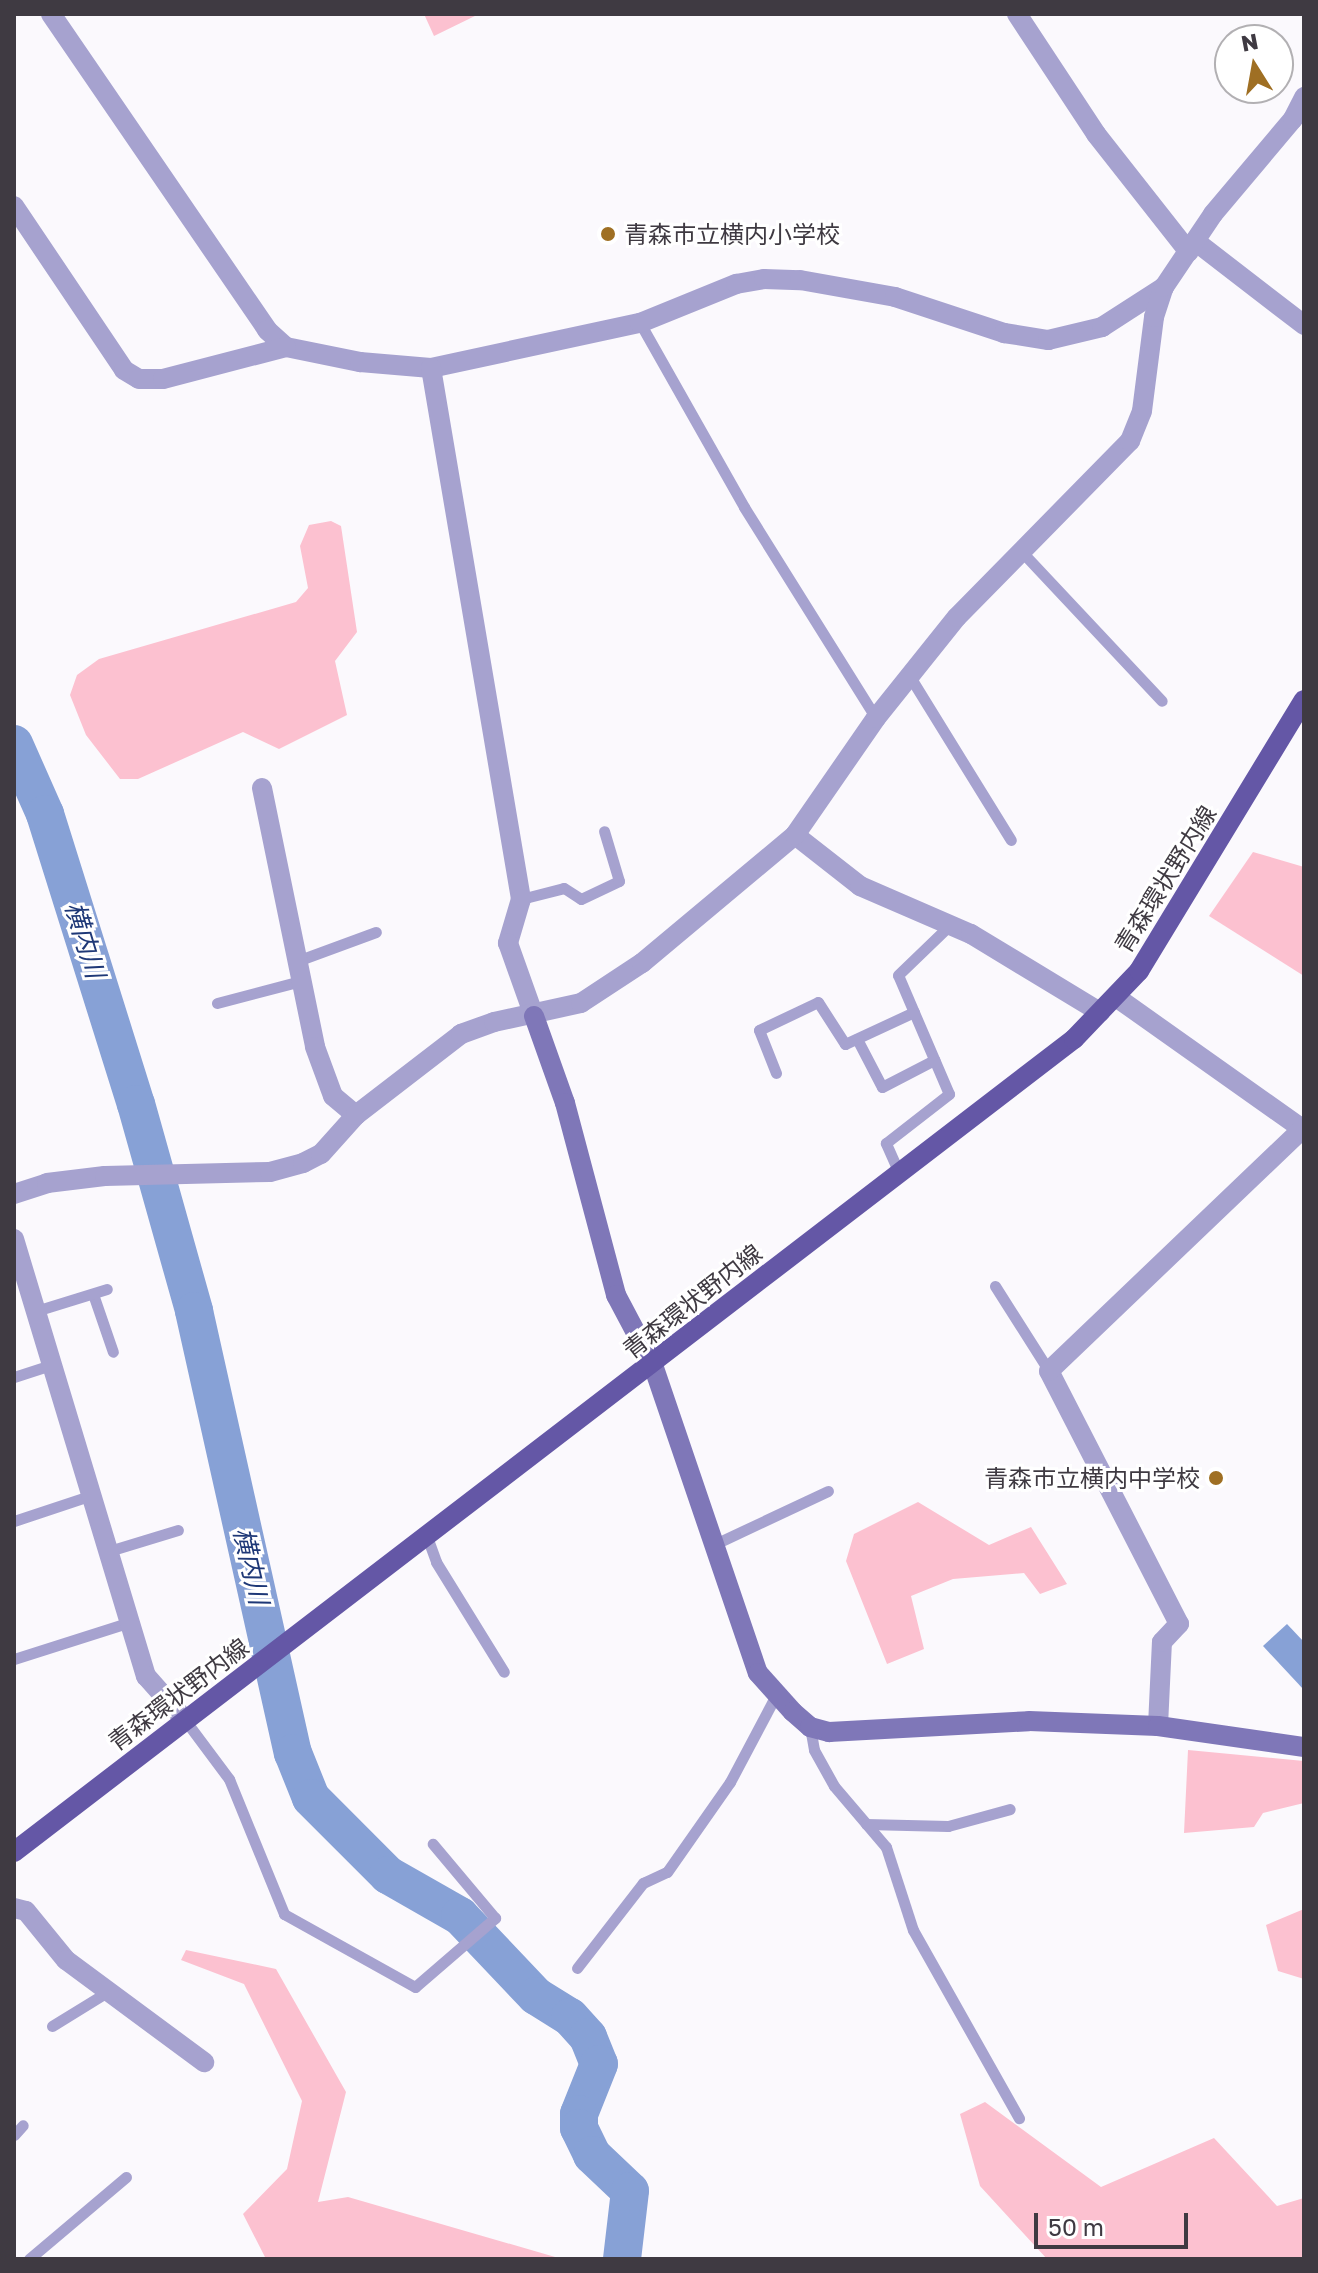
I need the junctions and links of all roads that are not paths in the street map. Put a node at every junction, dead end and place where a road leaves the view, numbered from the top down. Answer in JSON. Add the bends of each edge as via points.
{"nodes":[{"id":1,"x":51,"y":14,"type":"edge"},
{"id":2,"x":1017,"y":14,"type":"edge"},
{"id":3,"x":1304,"y":97,"type":"edge"},
{"id":4,"x":14,"y":206,"type":"edge"},
{"id":5,"x":1192,"y":246,"type":"junction"},
{"id":6,"x":1164,"y":287,"type":"junction"},
{"id":7,"x":640,"y":323,"type":"junction"},
{"id":8,"x":1304,"y":325,"type":"edge"},
{"id":9,"x":286,"y":347,"type":"junction"},
{"id":10,"x":431,"y":368,"type":"junction"},
{"id":11,"x":1022,"y":552,"type":"junction"},
{"id":12,"x":912,"y":680,"type":"junction"},
{"id":13,"x":1304,"y":700,"type":"edge"},
{"id":14,"x":1162,"y":701,"type":"dead end"},
{"id":15,"x":876,"y":718,"type":"junction"},
{"id":16,"x":262,"y":788,"type":"dead end"},
{"id":17,"x":604,"y":831,"type":"dead end"},
{"id":18,"x":795,"y":835,"type":"junction"},
{"id":19,"x":1011,"y":840,"type":"dead end"},
{"id":20,"x":521,"y":899,"type":"junction"},
{"id":21,"x":950,"y":925,"type":"junction"},
{"id":22,"x":376,"y":932,"type":"dead end"},
{"id":23,"x":299,"y":971,"type":"junction"},
{"id":24,"x":1116,"y":997,"type":"junction"},
{"id":25,"x":217,"y":1003,"type":"dead end"},
{"id":26,"x":914,"y":1012,"type":"junction"},
{"id":27,"x":1100,"y":1012,"type":"junction"},
{"id":28,"x":534,"y":1016,"type":"junction"},
{"id":29,"x":857,"y":1039,"type":"junction"},
{"id":30,"x":934,"y":1060,"type":"junction"},
{"id":31,"x":776,"y":1073,"type":"dead end"},
{"id":32,"x":356,"y":1115,"type":"junction"},
{"id":33,"x":1303,"y":1129,"type":"edge"},
{"id":34,"x":901,"y":1176,"type":"junction"},
{"id":35,"x":14,"y":1194,"type":"edge"},
{"id":36,"x":14,"y":1239,"type":"edge"},
{"id":37,"x":995,"y":1286,"type":"dead end"},
{"id":38,"x":107,"y":1289,"type":"dead end"},
{"id":39,"x":93,"y":1294,"type":"junction"},
{"id":40,"x":39,"y":1310,"type":"junction"},
{"id":41,"x":113,"y":1352,"type":"dead end"},
{"id":42,"x":54,"y":1364,"type":"junction"},
{"id":43,"x":653,"y":1365,"type":"junction"},
{"id":44,"x":1049,"y":1371,"type":"junction"},
{"id":45,"x":14,"y":1377,"type":"edge"},
{"id":46,"x":828,"y":1491,"type":"dead end"},
{"id":47,"x":92,"y":1495,"type":"junction"},
{"id":48,"x":14,"y":1521,"type":"edge"},
{"id":49,"x":178,"y":1530,"type":"dead end"},
{"id":50,"x":426,"y":1534,"type":"junction"},
{"id":51,"x":712,"y":1545,"type":"junction"},
{"id":52,"x":109,"y":1551,"type":"junction"},
{"id":53,"x":130,"y":1622,"type":"junction"},
{"id":54,"x":14,"y":1659,"type":"edge"},
{"id":55,"x":504,"y":1672,"type":"dead end"},
{"id":56,"x":776,"y":1695,"type":"junction"},
{"id":57,"x":185,"y":1720,"type":"junction"},
{"id":58,"x":1158,"y":1726,"type":"junction"},
{"id":59,"x":810,"y":1727,"type":"junction"},
{"id":60,"x":1304,"y":1747,"type":"edge"},
{"id":61,"x":1010,"y":1809,"type":"dead end"},
{"id":62,"x":866,"y":1824,"type":"junction"},
{"id":63,"x":433,"y":1844,"type":"dead end"},
{"id":64,"x":14,"y":1852,"type":"edge"},
{"id":65,"x":14,"y":1908,"type":"edge"},
{"id":66,"x":577,"y":1968,"type":"dead end"},
{"id":67,"x":109,"y":1991,"type":"junction"},
{"id":68,"x":52,"y":2026,"type":"dead end"},
{"id":69,"x":204,"y":2062,"type":"dead end"},
{"id":70,"x":1019,"y":2118,"type":"dead end"},
{"id":71,"x":23,"y":2125,"type":"dead end"},
{"id":72,"x":14,"y":2135,"type":"edge"},
{"id":73,"x":126,"y":2177,"type":"dead end"},
{"id":74,"x":29,"y":2259,"type":"edge"}],
"edges":[{"from":1,"to":9,"type":"street","via":[[267,330]]},
{"from":2,"to":5,"type":"street","via":[[1096,134]]},
{"from":3,"to":5,"type":"street","via":[[1293,119]]},
{"from":4,"to":9,"type":"street","via":[[124,370],[139,379],[163,379]]},
{"from":5,"to":6,"type":"street"},
{"from":5,"to":8,"type":"street"},
{"from":6,"to":7,"type":"street","via":[[1102,327],[1048,340],[1004,333],[895,297],[800,280],[736,284]]},
{"from":6,"to":11,"type":"street","via":[[1154,317],[1142,411],[1130,441]]},
{"from":7,"to":10,"type":"street"},
{"from":7,"to":15,"type":"lane","via":[[744,507]]},
{"from":9,"to":10,"type":"street","via":[[360,362]]},
{"from":10,"to":20,"type":"street"},
{"from":11,"to":12,"type":"street","via":[[957,617]]},
{"from":11,"to":14,"type":"lane"},
{"from":12,"to":15,"type":"street"},
{"from":12,"to":19,"type":"lane"},
{"from":13,"to":24,"type":"main road","name":"青森環状野内線","via":[[1180,908]]},
{"from":15,"to":18,"type":"street"},
{"from":16,"to":23,"type":"street"},
{"from":17,"to":20,"type":"lane","via":[[619,881],[581,899],[564,888]]},
{"from":18,"to":21,"type":"street","via":[[860,886]]},
{"from":18,"to":28,"type":"street","via":[[642,963],[581,1003]]},
{"from":20,"to":28,"type":"street","via":[[508,943]]},
{"from":21,"to":26,"type":"lane","via":[[898,975]]},
{"from":21,"to":27,"type":"street"},
{"from":22,"to":23,"type":"lane"},
{"from":23,"to":25,"type":"lane"},
{"from":23,"to":32,"type":"street","via":[[325,1079],[333,1096]]},
{"from":24,"to":27,"type":"main road","name":"青森環状野内線"},
{"from":24,"to":33,"type":"street"},
{"from":26,"to":29,"type":"lane"},
{"from":26,"to":30,"type":"lane"},
{"from":27,"to":34,"type":"main road","name":"青森環状野内線","via":[[1039,1069]]},
{"from":28,"to":32,"type":"street","via":[[461,1034]]},
{"from":28,"to":43,"type":"street","via":[[565,1103],[616,1295]]},
{"from":29,"to":30,"type":"lane","via":[[882,1087]]},
{"from":29,"to":31,"type":"lane","via":[[845,1044],[818,1002],[759,1030]]},
{"from":30,"to":34,"type":"lane","via":[[949,1094],[886,1143]]},
{"from":32,"to":35,"type":"street","via":[[321,1154],[270,1172],[105,1176],[47,1183]]},
{"from":33,"to":44,"type":"street"},
{"from":34,"to":43,"type":"main road","name":"青森環状野内線"},
{"from":36,"to":40,"type":"street"},
{"from":37,"to":44,"type":"lane"},
{"from":38,"to":39,"type":"lane"},
{"from":39,"to":40,"type":"lane"},
{"from":39,"to":41,"type":"lane"},
{"from":40,"to":42,"type":"street"},
{"from":42,"to":45,"type":"lane"},
{"from":42,"to":47,"type":"street"},
{"from":43,"to":50,"type":"main road","name":"青森環状野内線"},
{"from":43,"to":51,"type":"street"},
{"from":44,"to":58,"type":"street","via":[[1179,1624],[1162,1642]]},
{"from":46,"to":51,"type":"lane"},
{"from":47,"to":48,"type":"lane"},
{"from":47,"to":52,"type":"street"},
{"from":49,"to":52,"type":"lane"},
{"from":50,"to":55,"type":"lane","via":[[436,1562]]},
{"from":50,"to":57,"type":"main road","name":"青森環状野内線"},
{"from":51,"to":56,"type":"street","via":[[758,1673]]},
{"from":52,"to":53,"type":"street"},
{"from":53,"to":54,"type":"lane"},
{"from":53,"to":57,"type":"street","via":[[146,1676]]},
{"from":56,"to":59,"type":"street"},
{"from":56,"to":66,"type":"lane","via":[[730,1782],[667,1872],[643,1883]]},
{"from":57,"to":63,"type":"lane","via":[[229,1779],[284,1914],[415,1987],[495,1918]]},
{"from":57,"to":64,"type":"main road","name":"青森環状野内線"},
{"from":58,"to":59,"type":"street","via":[[1029,1721],[873,1733]]},
{"from":58,"to":60,"type":"street"},
{"from":59,"to":62,"type":"lane","via":[[814,1750],[834,1786]]},
{"from":61,"to":62,"type":"lane","via":[[948,1826]]},
{"from":62,"to":70,"type":"lane","via":[[886,1847],[913,1930]]},
{"from":65,"to":67,"type":"street","via":[[26,1911],[66,1960]]},
{"from":67,"to":68,"type":"lane"},
{"from":67,"to":69,"type":"street"},
{"from":71,"to":72,"type":"lane"},
{"from":73,"to":74,"type":"lane"}]}
